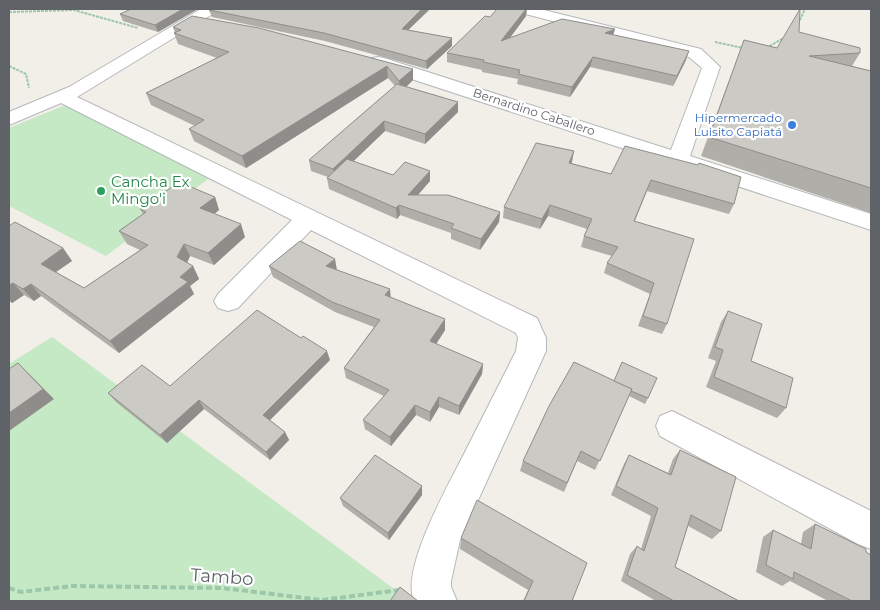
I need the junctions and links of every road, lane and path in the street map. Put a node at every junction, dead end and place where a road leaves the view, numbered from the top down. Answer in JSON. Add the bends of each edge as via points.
{"nodes":[{"id":1,"x":522,"y":9,"type":"edge"},
{"id":2,"x":805,"y":9,"type":"edge"},
{"id":3,"x":9,"y":12,"type":"edge"},
{"id":4,"x":214,"y":17,"type":"edge"},
{"id":5,"x":798,"y":24,"type":"edge"},
{"id":6,"x":794,"y":31,"type":"edge"},
{"id":7,"x":164,"y":37,"type":"junction"},
{"id":8,"x":714,"y":42,"type":"dead end"},
{"id":9,"x":747,"y":49,"type":"edge"},
{"id":10,"x":760,"y":50,"type":"edge"},
{"id":11,"x":358,"y":56,"type":"edge"},
{"id":12,"x":61,"y":96,"type":"junction"},
{"id":13,"x":9,"y":119,"type":"edge"},
{"id":14,"x":678,"y":160,"type":"junction"},
{"id":15,"x":309,"y":218,"type":"junction"},
{"id":16,"x":871,"y":222,"type":"edge"},
{"id":17,"x":228,"y":301,"type":"dead end"},
{"id":18,"x":672,"y":426,"type":"dead end"},
{"id":19,"x":871,"y":531,"type":"edge"},
{"id":20,"x":9,"y":588,"type":"edge"},
{"id":21,"x":434,"y":599,"type":"edge"}],
"edges":[{"from":1,"to":14,"type":"street","via":[[694,52],[711,67]]},
{"from":2,"to":5,"type":"path"},
{"from":3,"to":7,"type":"path","via":[[74,10]]},
{"from":4,"to":7,"type":"street","via":[[192,20]]},
{"from":6,"to":10,"type":"path"},
{"from":7,"to":12,"type":"street","via":[[76,91]]},
{"from":8,"to":9,"type":"path"},
{"from":11,"to":14,"type":"street","name":"Bernardino Caballero"},
{"from":12,"to":13,"type":"street"},
{"from":12,"to":15,"type":"street"},
{"from":14,"to":16,"type":"street","name":"Bernardino Caballero"},
{"from":15,"to":17,"type":"street"},
{"from":15,"to":21,"type":"street","via":[[527,326],[532,338],[531,351],[443,536],[430,583]]},
{"from":18,"to":19,"type":"street"},
{"from":20,"to":21,"type":"path","name":"Tambo","via":[[21,592],[72,586],[222,588],[322,600],[402,590]]}]}
